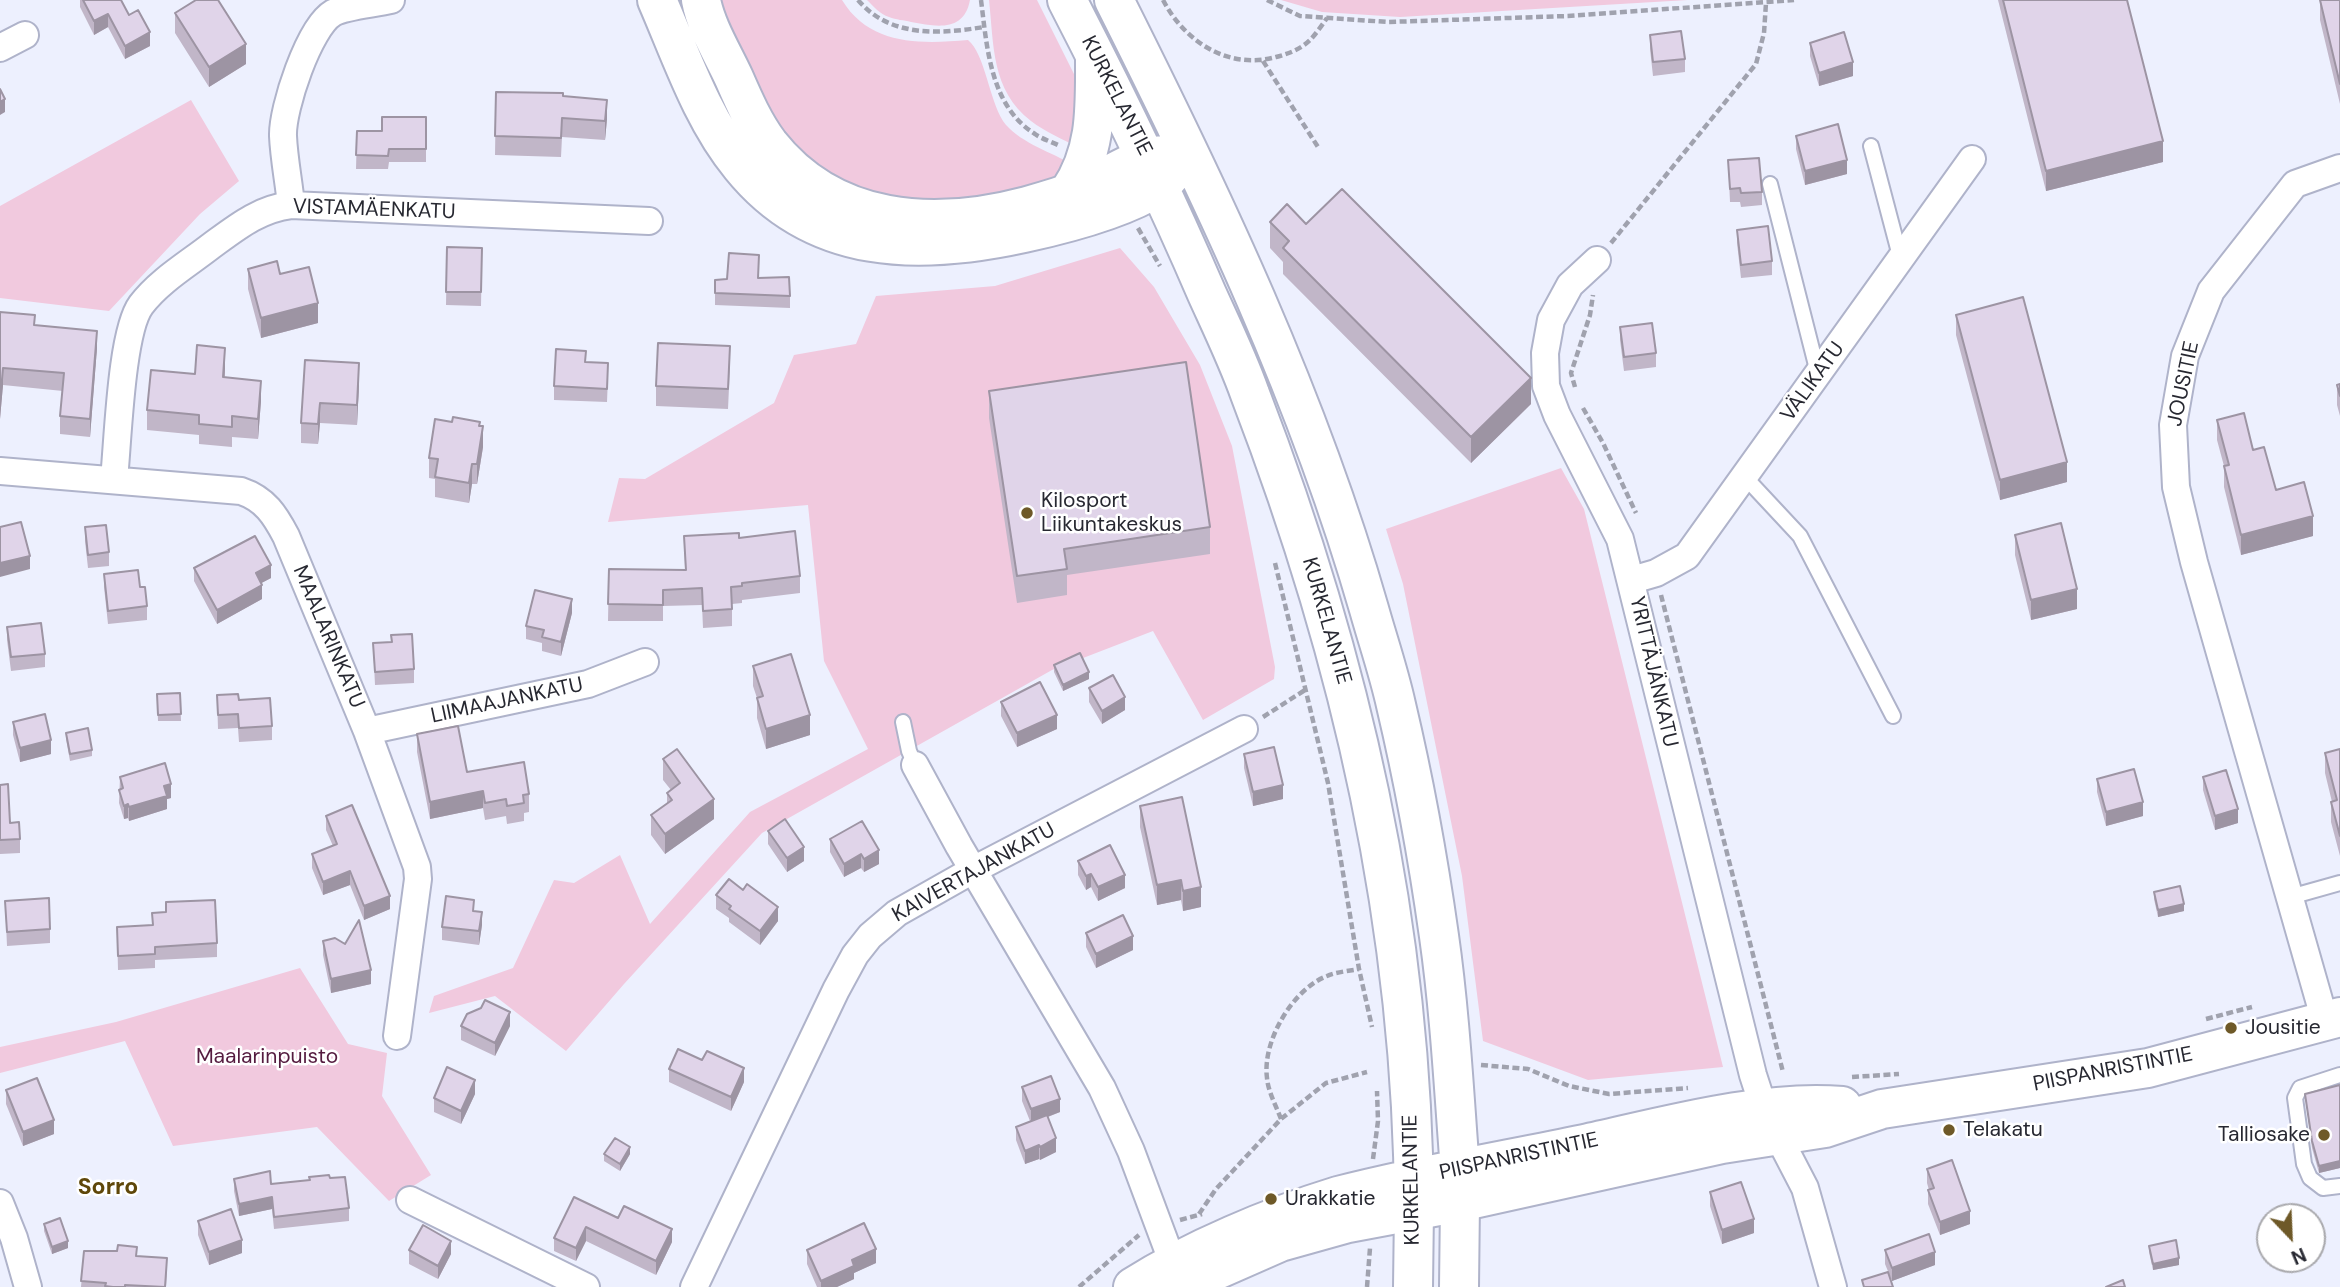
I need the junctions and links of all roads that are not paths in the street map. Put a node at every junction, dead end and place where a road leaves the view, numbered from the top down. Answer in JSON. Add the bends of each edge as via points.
{"nodes":[{"id":1,"x":391,"y":0,"type":"edge"},
{"id":2,"x":657,"y":0,"type":"edge"},
{"id":3,"x":701,"y":0,"type":"edge"},
{"id":4,"x":1067,"y":0,"type":"edge"},
{"id":5,"x":1114,"y":0,"type":"edge"},
{"id":6,"x":331,"y":6,"type":"edge"},
{"id":7,"x":25,"y":35,"type":"dead end"},
{"id":8,"x":0,"y":48,"type":"edge"},
{"id":9,"x":1095,"y":54,"type":"junction"},
{"id":10,"x":1871,"y":146,"type":"dead end"},
{"id":11,"x":1191,"y":153,"type":"junction"},
{"id":12,"x":1972,"y":159,"type":"dead end"},
{"id":13,"x":2340,"y":168,"type":"edge"},
{"id":14,"x":1153,"y":172,"type":"junction"},
{"id":15,"x":1770,"y":184,"type":"dead end"},
{"id":16,"x":1069,"y":192,"type":"junction"},
{"id":17,"x":291,"y":205,"type":"junction"},
{"id":18,"x":649,"y":221,"type":"dead end"},
{"id":19,"x":1901,"y":260,"type":"junction"},
{"id":20,"x":1597,"y":261,"type":"dead end"},
{"id":21,"x":1818,"y":375,"type":"junction"},
{"id":22,"x":0,"y":471,"type":"edge"},
{"id":23,"x":1744,"y":476,"type":"junction"},
{"id":24,"x":114,"y":479,"type":"junction"},
{"id":25,"x":1632,"y":580,"type":"junction"},
{"id":26,"x":645,"y":662,"type":"dead end"},
{"id":27,"x":1893,"y":716,"type":"dead end"},
{"id":28,"x":903,"y":722,"type":"dead end"},
{"id":29,"x":1244,"y":729,"type":"road end"},
{"id":30,"x":367,"y":732,"type":"junction"},
{"id":31,"x":915,"y":765,"type":"joint"},
{"id":32,"x":973,"y":870,"type":"junction"},
{"id":33,"x":2340,"y":884,"type":"edge"},
{"id":34,"x":2290,"y":897,"type":"junction"},
{"id":35,"x":2332,"y":1019,"type":"edge"},
{"id":36,"x":397,"y":1036,"type":"dead end"},
{"id":37,"x":2340,"y":1075,"type":"edge"},
{"id":38,"x":1765,"y":1107,"type":"junction"},
{"id":39,"x":1460,"y":1186,"type":"junction"},
{"id":40,"x":2340,"y":1186,"type":"edge"},
{"id":41,"x":1414,"y":1194,"type":"junction"},
{"id":42,"x":410,"y":1200,"type":"dead end"},
{"id":43,"x":0,"y":1203,"type":"edge"},
{"id":44,"x":1178,"y":1279,"type":"edge"},
{"id":45,"x":27,"y":1287,"type":"edge"},
{"id":46,"x":586,"y":1287,"type":"edge"},
{"id":47,"x":694,"y":1287,"type":"edge"},
{"id":48,"x":1133,"y":1287,"type":"edge"},
{"id":49,"x":1413,"y":1287,"type":"edge"},
{"id":50,"x":1459,"y":1287,"type":"edge"},
{"id":51,"x":1833,"y":1287,"type":"edge"}],
"edges":[{"from":1,"to":6,"type":"street"},
{"from":2,"to":14,"type":"main road","via":[[718,132],[740,165],[764,191],[825,231],[859,242],[896,246],[983,242],[1079,220],[1126,202]]},
{"from":3,"to":16,"type":"main road","via":[[753,119],[769,144],[832,198],[879,215],[942,218],[1025,206]]},
{"from":4,"to":9,"type":"main road","name":"KURKELANTIE"},
{"from":5,"to":11,"type":"main road","name":"KURKELANTIE"},
{"from":6,"to":17,"type":"street","via":[[314,36],[287,107],[283,136]]},
{"from":7,"to":8,"type":"street"},
{"from":9,"to":14,"type":"main road","name":"KURKELANTIE"},
{"from":9,"to":16,"type":"main road","via":[[1089,155]]},
{"from":10,"to":19,"type":"lane"},
{"from":11,"to":14,"type":"main road"},
{"from":11,"to":39,"type":"main road","name":"KURKELANTIE","via":[[1321,458],[1396,702],[1439,938]]},
{"from":12,"to":19,"type":"street","name":"VÄLIKATU"},
{"from":13,"to":34,"type":"street","name":"JOUSITIE","via":[[2295,184],[2211,290],[2185,356],[2172,425],[2176,487],[2191,550]]},
{"from":14,"to":16,"type":"main road"},
{"from":14,"to":41,"type":"main road","name":"KURKELANTIE","via":[[1250,391],[1318,588],[1353,715],[1396,944],[1414,1139]]},
{"from":15,"to":21,"type":"lane"},
{"from":17,"to":18,"type":"street","name":"VISTAMÄENKATU"},
{"from":17,"to":24,"type":"street","name":"VISTAMÄENKATU","via":[[275,207],[241,224],[153,290],[139,307],[128,341]]},
{"from":19,"to":21,"type":"street","name":"VÄLIKATU"},
{"from":20,"to":25,"type":"street","name":"YRITTÄJÄNKATU","via":[[1570,285],[1551,320],[1546,386],[1620,539]]},
{"from":21,"to":23,"type":"street","name":"VÄLIKATU"},
{"from":22,"to":24,"type":"street","name":"MAALARINKATU"},
{"from":23,"to":25,"type":"street","name":"VÄLIKATU","via":[[1686,556]]},
{"from":23,"to":27,"type":"lane","via":[[1800,536]]},
{"from":24,"to":30,"type":"street","name":"MAALARINKATU","via":[[242,491],[265,504],[286,536]]},
{"from":25,"to":38,"type":"street","name":"YRITTÄJÄNKATU","via":[[1649,662]]},
{"from":26,"to":30,"type":"street","name":"LIIMAAJANKATU","via":[[588,684]]},
{"from":28,"to":31,"type":"lane"},
{"from":29,"to":32,"type":"street","name":"KAIVERTAJANKATU"},
{"from":30,"to":36,"type":"street","name":"MAALARINKATU","via":[[418,873]]},
{"from":31,"to":32,"type":"street"},
{"from":32,"to":44,"type":"street","via":[[1102,1088],[1131,1151]]},
{"from":32,"to":47,"type":"street","name":"KAIVERTAJANKATU","via":[[884,922],[855,955]]},
{"from":33,"to":34,"type":"lane"},
{"from":34,"to":35,"type":"street","name":"JOUSITIE"},
{"from":35,"to":38,"type":"main road","name":"PIISPANRISTINTIE","via":[[2148,1068],[1882,1109],[1825,1128]]},
{"from":37,"to":40,"type":"lane","via":[[2300,1088],[2295,1098],[2310,1178],[2323,1188]]},
{"from":38,"to":39,"type":"main road","name":"PIISPANRISTINTIE","via":[[1722,1144]]},
{"from":38,"to":51,"type":"street","via":[[1805,1188]]},
{"from":39,"to":41,"type":"main road","name":"PIISPANRISTINTIE"},
{"from":39,"to":50,"type":"main road","name":"KURKELANTIE"},
{"from":41,"to":44,"type":"main road","name":"PIISPANRISTINTIE","via":[[1290,1211]]},
{"from":41,"to":49,"type":"main road","name":"KURKELANTIE"},
{"from":42,"to":46,"type":"street"},
{"from":43,"to":45,"type":"street"},
{"from":44,"to":48,"type":"main road","name":"PIISPANRISTINTIE"}]}
